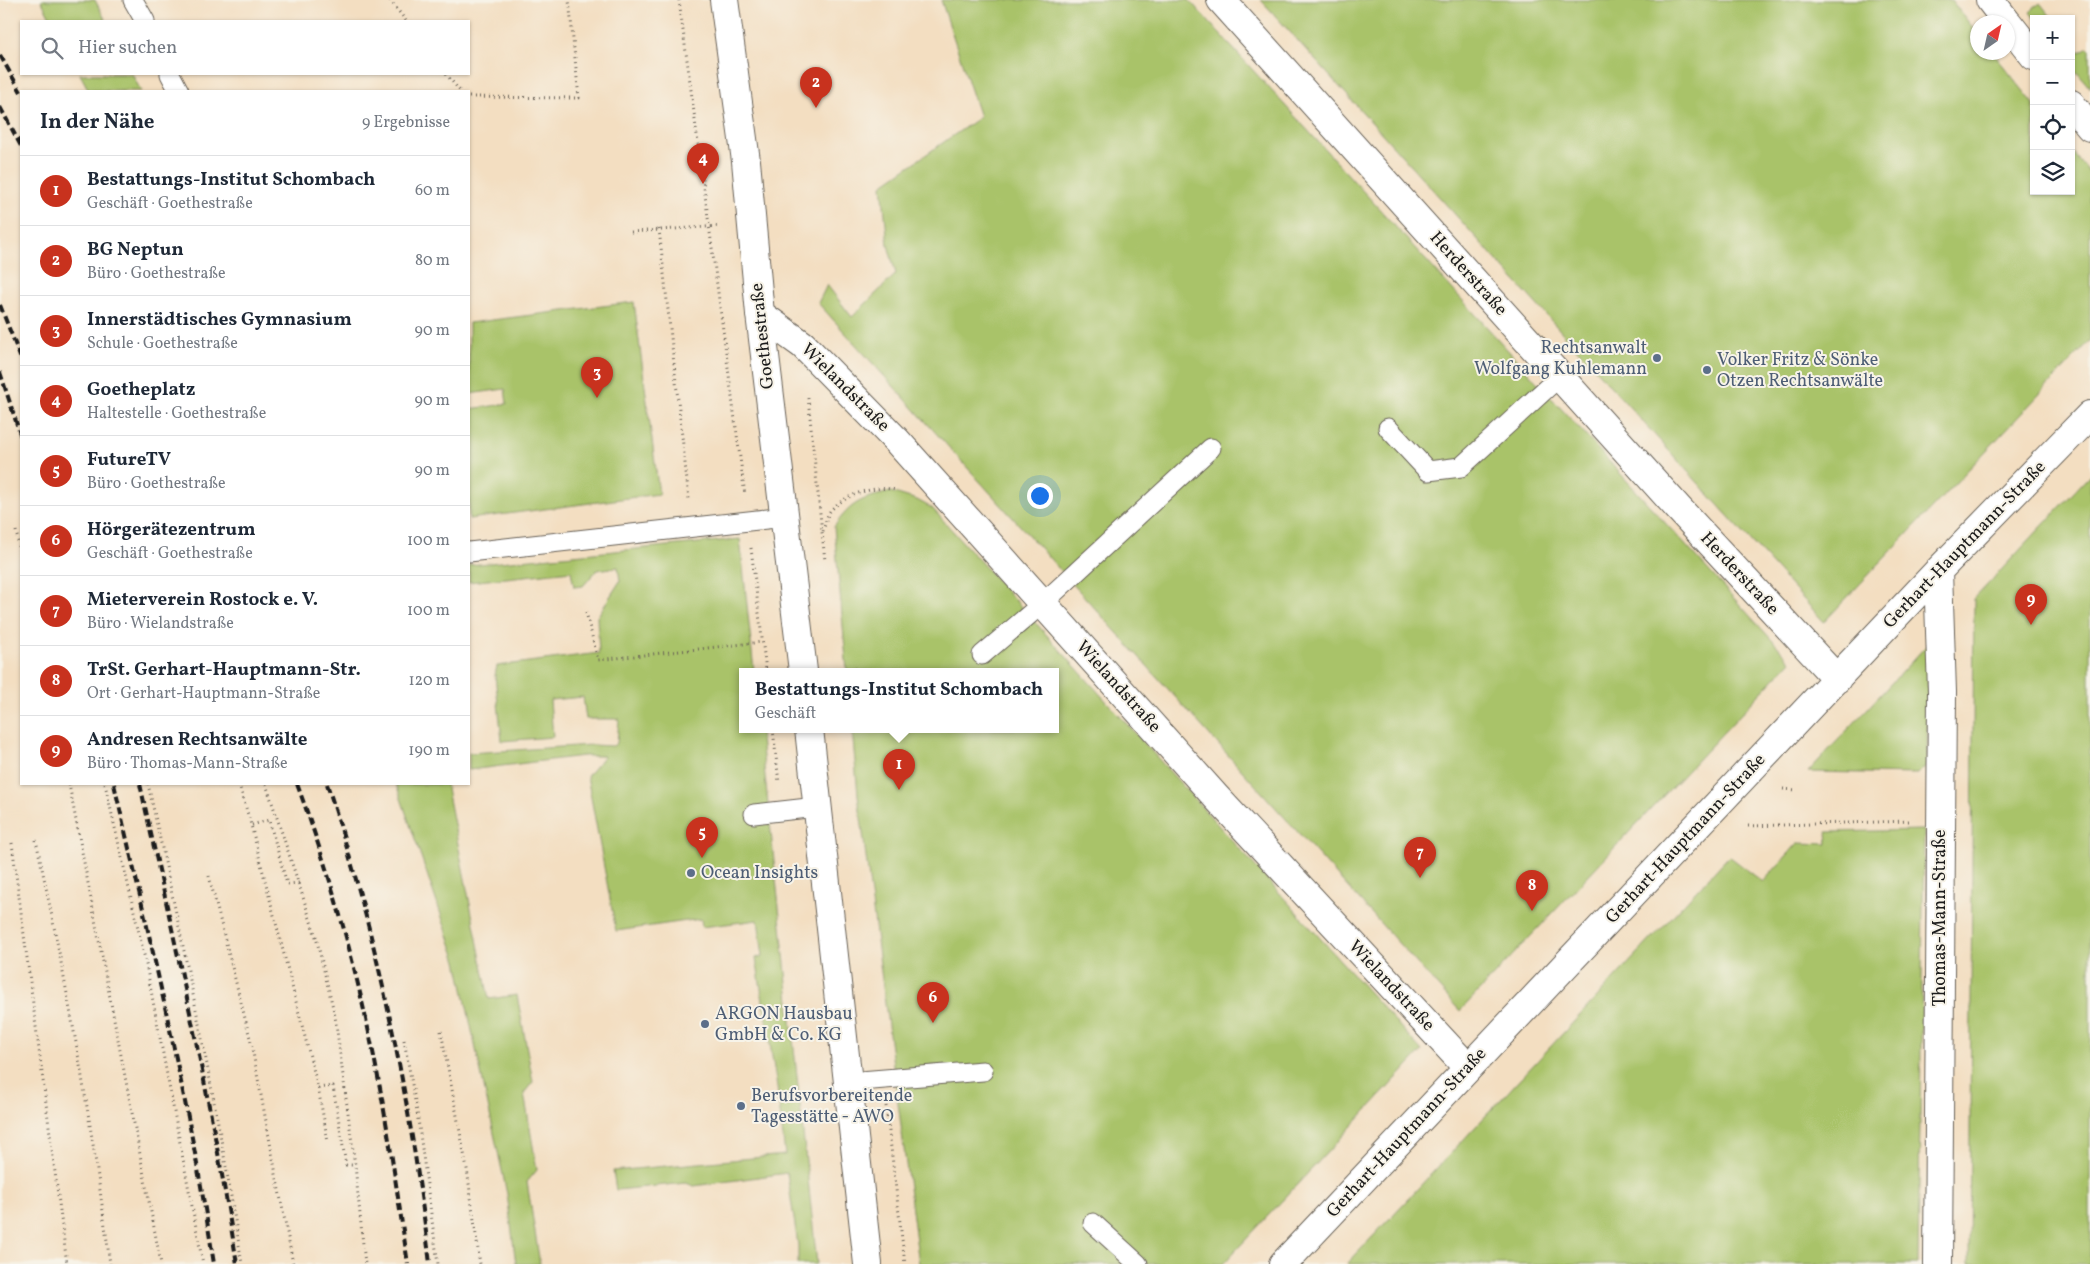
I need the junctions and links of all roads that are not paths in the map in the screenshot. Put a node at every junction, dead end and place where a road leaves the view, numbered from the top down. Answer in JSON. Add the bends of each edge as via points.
{"nodes":[{"id":1,"x":133,"y":0,"type":"edge"},
{"id":2,"x":724,"y":0,"type":"edge"},
{"id":3,"x":1221,"y":0,"type":"edge"},
{"id":4,"x":1990,"y":0,"type":"edge"},
{"id":5,"x":2001,"y":15,"type":"edge"},
{"id":6,"x":143,"y":20,"type":"edge"},
{"id":7,"x":2015,"y":33,"type":"edge"},
{"id":8,"x":2030,"y":51,"type":"edge"},
{"id":9,"x":171,"y":75,"type":"edge"},
{"id":10,"x":178,"y":90,"type":"edge"},
{"id":11,"x":2072,"y":105,"type":"edge"},
{"id":12,"x":2090,"y":127,"type":"edge"},
{"id":13,"x":760,"y":314,"type":"junction"},
{"id":14,"x":1560,"y":376,"type":"junction"},
{"id":15,"x":2090,"y":415,"type":"edge"},
{"id":16,"x":1388,"y":428,"type":"dead end"},
{"id":17,"x":1211,"y":448,"type":"dead end"},
{"id":18,"x":785,"y":516,"type":"junction"},
{"id":19,"x":470,"y":552,"type":"edge"},
{"id":20,"x":1938,"y":571,"type":"junction"},
{"id":21,"x":1043,"y":603,"type":"junction"},
{"id":22,"x":982,"y":655,"type":"dead end"},
{"id":23,"x":802,"y":668,"type":"edge"},
{"id":24,"x":1837,"y":679,"type":"junction"},
{"id":25,"x":809,"y":733,"type":"edge"},
{"id":26,"x":818,"y":807,"type":"junction"},
{"id":27,"x":754,"y":814,"type":"dead end"},
{"id":28,"x":1468,"y":1068,"type":"junction"},
{"id":29,"x":983,"y":1071,"type":"dead end"},
{"id":30,"x":848,"y":1082,"type":"junction"},
{"id":31,"x":1093,"y":1223,"type":"dead end"},
{"id":32,"x":868,"y":1264,"type":"edge"},
{"id":33,"x":1138,"y":1264,"type":"edge"},
{"id":34,"x":1283,"y":1264,"type":"edge"},
{"id":35,"x":1938,"y":1264,"type":"edge"}],
"edges":[{"from":1,"to":6,"type":"lane"},
{"from":2,"to":13,"type":"street","name":"Goethestraße","via":[[746,161]]},
{"from":3,"to":14,"type":"street","name":"Herderstraße"},
{"from":4,"to":5,"type":"street"},
{"from":7,"to":8,"type":"street"},
{"from":9,"to":10,"type":"lane"},
{"from":11,"to":12,"type":"street"},
{"from":13,"to":18,"type":"street","name":"Goethestraße"},
{"from":13,"to":21,"type":"street","name":"Wielandstraße","via":[[803,345],[897,441]]},
{"from":14,"to":16,"type":"lane","via":[[1460,467],[1428,471]]},
{"from":14,"to":24,"type":"street","name":"Herderstraße"},
{"from":15,"to":20,"type":"street","name":"Gerhart-Hauptmann-Straße"},
{"from":17,"to":21,"type":"lane"},
{"from":18,"to":19,"type":"lane"},
{"from":18,"to":23,"type":"street","name":"Goethestraße"},
{"from":20,"to":24,"type":"street","name":"Gerhart-Hauptmann-Straße"},
{"from":20,"to":35,"type":"street","name":"Thomas-Mann-Straße","via":[[1942,692]]},
{"from":21,"to":22,"type":"lane"},
{"from":21,"to":28,"type":"street","name":"Wielandstraße","via":[[1216,797]]},
{"from":24,"to":28,"type":"street","name":"Gerhart-Hauptmann-Straße"},
{"from":25,"to":26,"type":"street"},
{"from":26,"to":27,"type":"lane"},
{"from":26,"to":30,"type":"street"},
{"from":28,"to":34,"type":"street","name":"Gerhart-Hauptmann-Straße"},
{"from":29,"to":30,"type":"lane"},
{"from":30,"to":32,"type":"street"},
{"from":31,"to":33,"type":"lane"}]}
